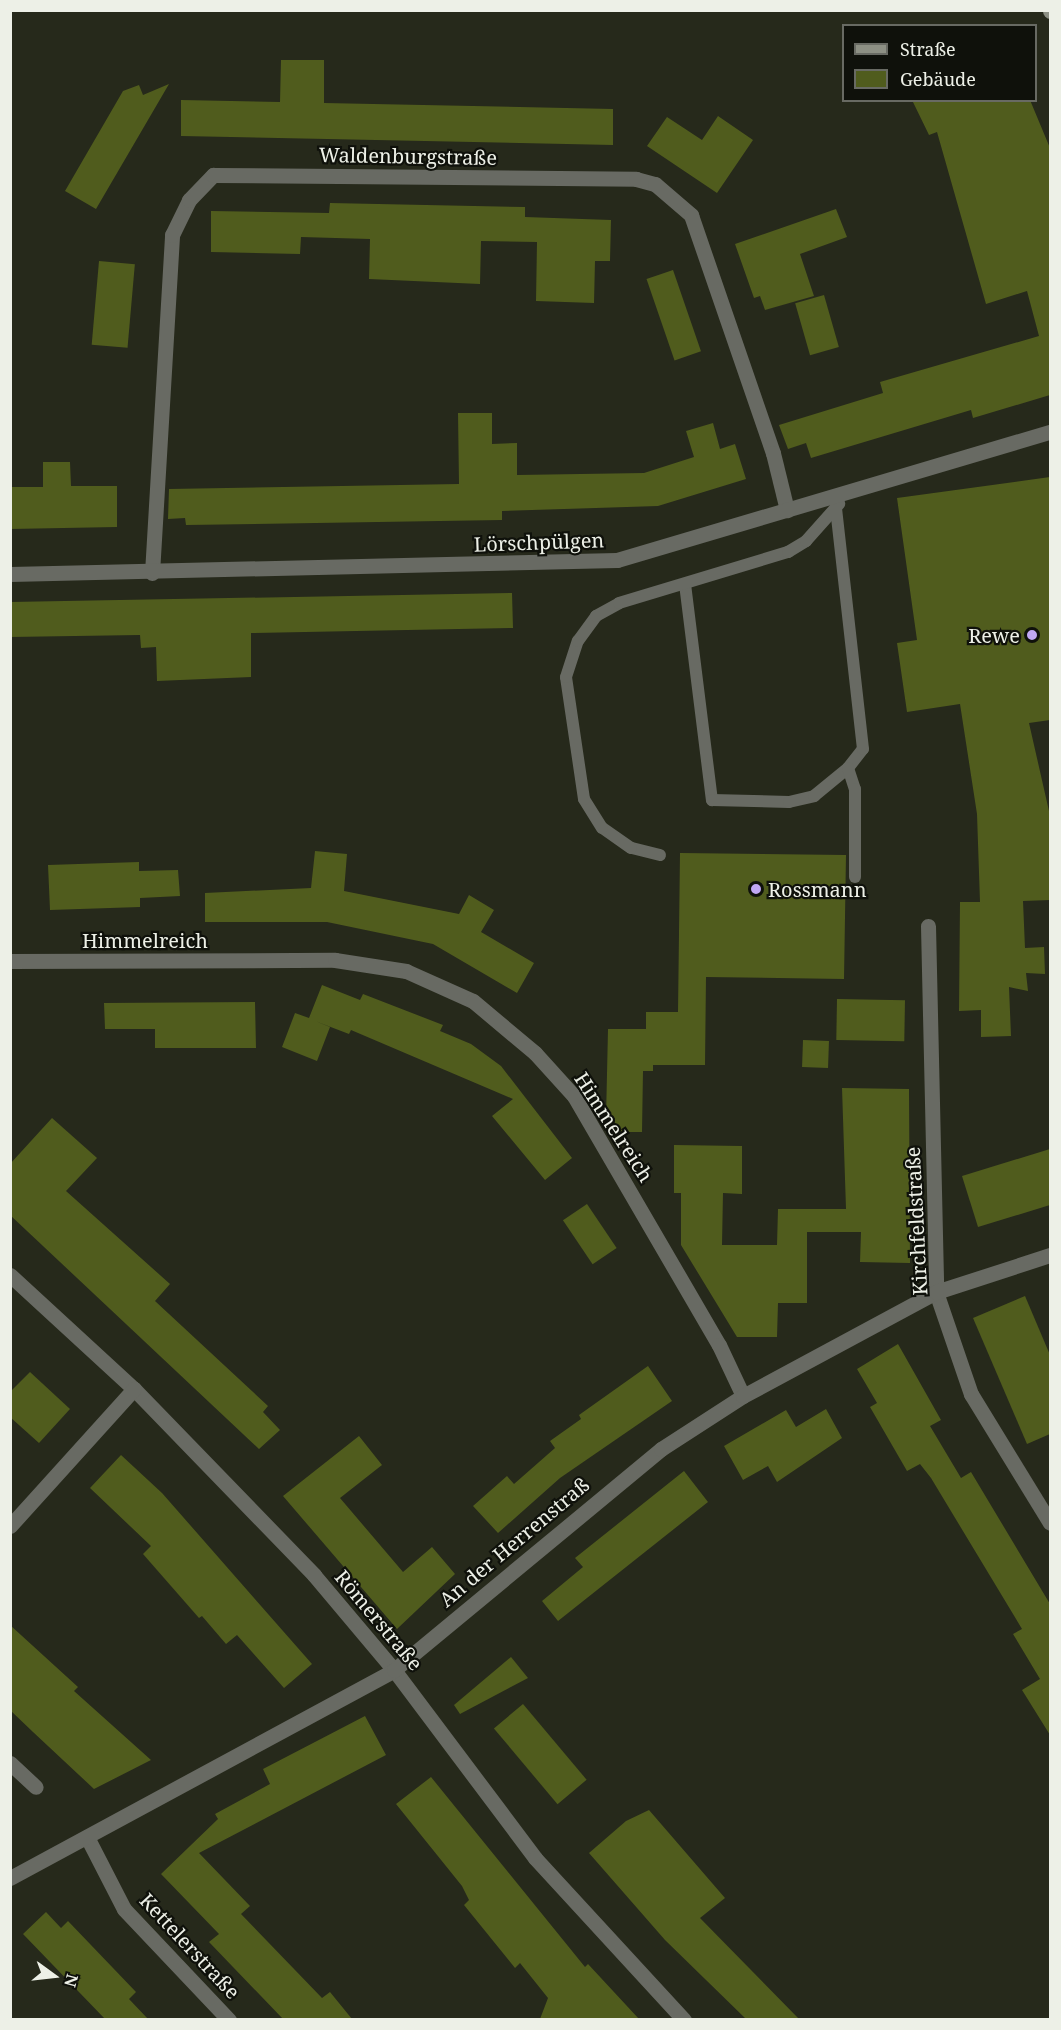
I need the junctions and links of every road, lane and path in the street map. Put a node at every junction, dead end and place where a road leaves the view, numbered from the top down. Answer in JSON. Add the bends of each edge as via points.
{"nodes":[{"id":1,"x":1050,"y":432,"type":"edge"},
{"id":2,"x":858,"y":488,"type":"junction"},
{"id":3,"x":836,"y":507,"type":"junction"},
{"id":4,"x":787,"y":510,"type":"junction"},
{"id":5,"x":152,"y":573,"type":"junction"},
{"id":6,"x":10,"y":574,"type":"edge"},
{"id":7,"x":685,"y":584,"type":"junction"},
{"id":8,"x":848,"y":768,"type":"junction"},
{"id":9,"x":660,"y":855,"type":"dead end"},
{"id":10,"x":855,"y":877,"type":"dead end"},
{"id":11,"x":928,"y":926,"type":"dead end"},
{"id":12,"x":10,"y":961,"type":"edge"},
{"id":13,"x":1050,"y":1255,"type":"edge"},
{"id":14,"x":10,"y":1275,"type":"edge"},
{"id":15,"x":936,"y":1292,"type":"junction"},
{"id":16,"x":134,"y":1389,"type":"junction"},
{"id":17,"x":742,"y":1396,"type":"junction"},
{"id":18,"x":1050,"y":1523,"type":"edge"},
{"id":19,"x":10,"y":1526,"type":"edge"},
{"id":20,"x":394,"y":1670,"type":"junction"},
{"id":21,"x":10,"y":1763,"type":"edge"},
{"id":22,"x":36,"y":1787,"type":"dead end"},
{"id":23,"x":87,"y":1837,"type":"junction"},
{"id":24,"x":10,"y":1878,"type":"edge"},
{"id":25,"x":229,"y":2019,"type":"edge"},
{"id":26,"x":684,"y":2019,"type":"edge"}],
"edges":[{"from":1,"to":2,"type":"street","name":"Lörschpülgen"},
{"from":2,"to":3,"type":"lane"},
{"from":2,"to":4,"type":"street","name":"Lörschpülgen"},
{"from":3,"to":7,"type":"lane","via":[[806,541],[788,552]]},
{"from":3,"to":8,"type":"lane","via":[[863,732],[863,749]]},
{"from":4,"to":5,"type":"street","name":"Lörschpülgen","via":[[617,560]]},
{"from":4,"to":5,"type":"street","name":"Waldenburgstraße","via":[[773,453],[691,215],[655,184],[636,179],[213,175],[189,200],[172,235]]},
{"from":5,"to":6,"type":"street","name":"Lörschpülgen"},
{"from":7,"to":8,"type":"lane","via":[[712,801],[789,801],[814,796]]},
{"from":7,"to":9,"type":"lane","via":[[619,603],[596,616],[578,641],[566,676],[584,799],[602,828],[631,848]]},
{"from":8,"to":10,"type":"lane","via":[[855,789]]},
{"from":11,"to":15,"type":"street","name":"Kirchfeldstraße"},
{"from":12,"to":17,"type":"street","name":"Himmelreich","via":[[335,960],[406,971],[473,1001],[535,1053],[574,1096],[719,1344]]},
{"from":13,"to":15,"type":"street","name":"An der Herrenstraß"},
{"from":14,"to":16,"type":"street","name":"Römerstraße"},
{"from":15,"to":17,"type":"street","name":"An der Herrenstraß"},
{"from":15,"to":18,"type":"street","name":"Kirchfeldstraße","via":[[971,1394]]},
{"from":16,"to":19,"type":"street"},
{"from":16,"to":20,"type":"street","name":"Römerstraße","via":[[314,1575]]},
{"from":17,"to":20,"type":"street","name":"An der Herrenstraß","via":[[661,1449]]},
{"from":20,"to":23,"type":"street","name":"An der Herrenstraß"},
{"from":20,"to":26,"type":"street","name":"Römerstraße","via":[[535,1858]]},
{"from":21,"to":22,"type":"street"},
{"from":23,"to":24,"type":"street","name":"An der Herrenstraß"},
{"from":23,"to":25,"type":"street","name":"Kettelerstraße","via":[[124,1909]]}]}
